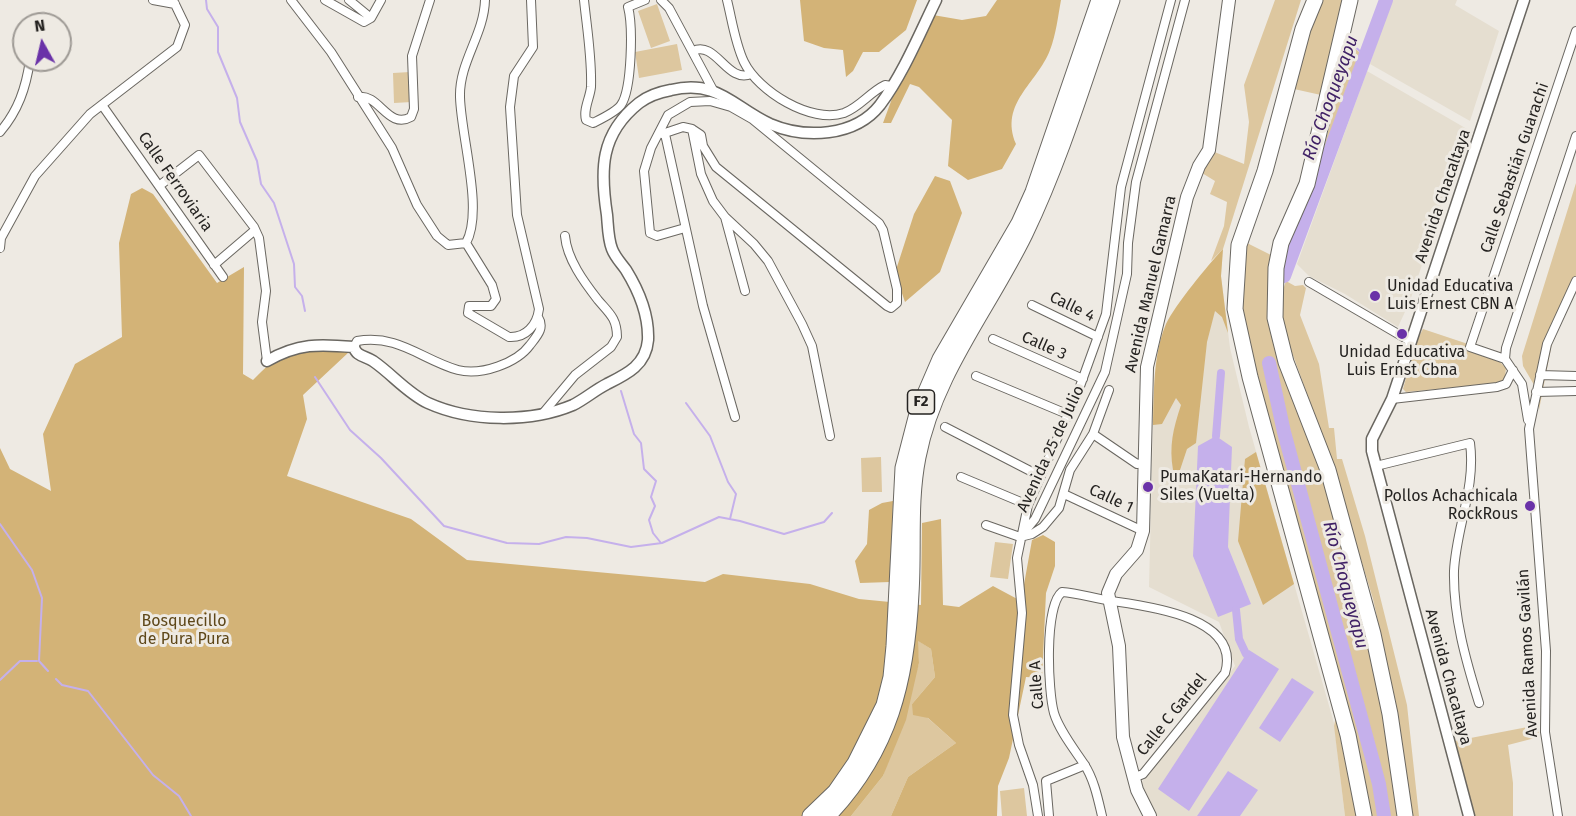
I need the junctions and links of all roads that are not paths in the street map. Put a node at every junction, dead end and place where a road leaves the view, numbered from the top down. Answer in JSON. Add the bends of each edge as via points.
{"nodes":[{"id":1,"x":153,"y":0,"type":"edge"},
{"id":2,"x":291,"y":0,"type":"edge"},
{"id":3,"x":325,"y":0,"type":"edge"},
{"id":4,"x":348,"y":0,"type":"edge"},
{"id":5,"x":381,"y":0,"type":"edge"},
{"id":6,"x":430,"y":0,"type":"edge"},
{"id":7,"x":485,"y":0,"type":"edge"},
{"id":8,"x":531,"y":0,"type":"edge"},
{"id":9,"x":584,"y":0,"type":"edge"},
{"id":10,"x":645,"y":0,"type":"edge"},
{"id":11,"x":661,"y":0,"type":"edge"},
{"id":12,"x":727,"y":0,"type":"edge"},
{"id":13,"x":936,"y":0,"type":"edge"},
{"id":14,"x":1099,"y":0,"type":"edge"},
{"id":15,"x":1112,"y":0,"type":"edge"},
{"id":16,"x":1172,"y":0,"type":"edge"},
{"id":17,"x":1185,"y":0,"type":"edge"},
{"id":18,"x":1229,"y":0,"type":"edge"},
{"id":19,"x":1315,"y":0,"type":"edge"},
{"id":20,"x":1350,"y":0,"type":"edge"},
{"id":21,"x":174,"y":2,"type":"edge"},
{"id":22,"x":1519,"y":2,"type":"edge"},
{"id":23,"x":371,"y":18,"type":"junction"},
{"id":24,"x":1576,"y":31,"type":"edge"},
{"id":25,"x":693,"y":51,"type":"junction"},
{"id":26,"x":28,"y":72,"type":"edge"},
{"id":27,"x":751,"y":74,"type":"junction"},
{"id":28,"x":891,"y":86,"type":"junction"},
{"id":29,"x":713,"y":90,"type":"junction"},
{"id":30,"x":358,"y":97,"type":"junction"},
{"id":31,"x":623,"y":101,"type":"junction"},
{"id":32,"x":102,"y":105,"type":"junction"},
{"id":33,"x":636,"y":106,"type":"junction"},
{"id":34,"x":692,"y":129,"type":"junction"},
{"id":35,"x":0,"y":132,"type":"edge"},
{"id":36,"x":662,"y":134,"type":"junction"},
{"id":37,"x":1576,"y":136,"type":"edge"},
{"id":38,"x":159,"y":186,"type":"junction"},
{"id":39,"x":725,"y":217,"type":"junction"},
{"id":40,"x":686,"y":228,"type":"junction"},
{"id":41,"x":255,"y":230,"type":"junction"},
{"id":42,"x":564,"y":236,"type":"dead end"},
{"id":43,"x":466,"y":243,"type":"junction"},
{"id":44,"x":0,"y":248,"type":"edge"},
{"id":45,"x":214,"y":265,"type":"junction"},
{"id":46,"x":223,"y":277,"type":"dead end"},
{"id":47,"x":1576,"y":281,"type":"edge"},
{"id":48,"x":1309,"y":282,"type":"dead end"},
{"id":49,"x":745,"y":291,"type":"dead end"},
{"id":50,"x":1032,"y":305,"type":"dead end"},
{"id":51,"x":537,"y":317,"type":"junction"},
{"id":52,"x":1098,"y":337,"type":"junction"},
{"id":53,"x":993,"y":339,"type":"dead end"},
{"id":54,"x":1410,"y":341,"type":"junction"},
{"id":55,"x":354,"y":347,"type":"junction"},
{"id":56,"x":1505,"y":359,"type":"junction"},
{"id":57,"x":267,"y":361,"type":"joint"},
{"id":58,"x":1513,"y":370,"type":"junction"},
{"id":59,"x":1540,"y":375,"type":"junction"},
{"id":60,"x":976,"y":376,"type":"dead end"},
{"id":61,"x":1576,"y":376,"type":"edge"},
{"id":62,"x":1083,"y":379,"type":"junction"},
{"id":63,"x":1109,"y":390,"type":"dead end"},
{"id":64,"x":1576,"y":391,"type":"edge"},
{"id":65,"x":1536,"y":392,"type":"junction"},
{"id":66,"x":1392,"y":399,"type":"junction"},
{"id":67,"x":544,"y":412,"type":"junction"},
{"id":68,"x":1067,"y":414,"type":"junction"},
{"id":69,"x":735,"y":417,"type":"dead end"},
{"id":70,"x":945,"y":427,"type":"dead end"},
{"id":71,"x":1529,"y":429,"type":"junction"},
{"id":72,"x":1093,"y":434,"type":"junction"},
{"id":73,"x":830,"y":436,"type":"dead end"},
{"id":74,"x":1144,"y":463,"type":"junction"},
{"id":75,"x":1376,"y":466,"type":"junction"},
{"id":76,"x":1040,"y":476,"type":"junction"},
{"id":77,"x":961,"y":477,"type":"dead end"},
{"id":78,"x":1064,"y":494,"type":"junction"},
{"id":79,"x":1028,"y":506,"type":"junction"},
{"id":80,"x":986,"y":525,"type":"dead end"},
{"id":81,"x":1143,"y":531,"type":"junction"},
{"id":82,"x":1020,"y":537,"type":"junction"},
{"id":83,"x":1109,"y":601,"type":"junction"},
{"id":84,"x":1479,"y":703,"type":"dead end"},
{"id":85,"x":1085,"y":765,"type":"junction"},
{"id":86,"x":1134,"y":778,"type":"junction"},
{"id":87,"x":810,"y":816,"type":"edge"},
{"id":88,"x":828,"y":816,"type":"edge"},
{"id":89,"x":1038,"y":816,"type":"edge"},
{"id":90,"x":1049,"y":816,"type":"edge"},
{"id":91,"x":1102,"y":816,"type":"edge"},
{"id":92,"x":1150,"y":816,"type":"edge"},
{"id":93,"x":1364,"y":816,"type":"edge"},
{"id":94,"x":1405,"y":816,"type":"edge"},
{"id":95,"x":1469,"y":816,"type":"edge"},
{"id":96,"x":1558,"y":816,"type":"edge"}],
"edges":[{"from":1,"to":21,"type":"street"},
{"from":2,"to":30,"type":"street","via":[[331,52]]},
{"from":3,"to":23,"type":"street","via":[[357,20]]},
{"from":4,"to":23,"type":"street"},
{"from":5,"to":23,"type":"street"},
{"from":6,"to":30,"type":"street","via":[[412,56],[411,117],[394,119],[368,98]]},
{"from":7,"to":43,"type":"street","via":[[483,18],[464,64],[460,86],[474,209]]},
{"from":8,"to":51,"type":"street","via":[[533,47],[514,76],[510,107],[517,215],[536,290]]},
{"from":9,"to":31,"type":"street","via":[[591,72],[586,120],[600,120]]},
{"from":10,"to":31,"type":"street","via":[[628,7],[632,22],[630,60]]},
{"from":11,"to":25,"type":"street"},
{"from":12,"to":27,"type":"street","via":[[742,59]]},
{"from":13,"to":28,"type":"street"},
{"from":14,"to":87,"type":"highway","number":"F2","via":[[1033,192],[940,359],[918,410],[902,477],[894,646],[884,705],[855,764],[835,792]]},
{"from":15,"to":88,"type":"highway","number":"F2","via":[[1040,201],[932,408],[914,482],[911,594],[902,684],[881,740],[843,800]]},
{"from":16,"to":52,"type":"street","name":"Avenida 25 de Julio","via":[[1121,187],[1106,314]]},
{"from":17,"to":82,"type":"street","name":"Avenida 25 de Julio","via":[[1136,182],[1127,274],[1112,349],[1035,519]]},
{"from":18,"to":74,"type":"main road","name":"Avenida Manuel Gamarra","via":[[1209,150],[1187,197],[1148,367]]},
{"from":19,"to":93,"type":"highway","via":[[1239,245],[1235,309],[1347,735]]},
{"from":20,"to":94,"type":"highway","via":[[1307,184],[1281,243],[1275,318],[1286,362],[1328,470],[1368,613],[1390,714]]},
{"from":21,"to":32,"type":"street","via":[[185,25],[177,47]]},
{"from":22,"to":54,"type":"street","name":"Avenida Chacaltaya","via":[[1495,93]]},
{"from":24,"to":56,"type":"street","name":"Calle Sebastián Guarachi","via":[[1470,347]]},
{"from":25,"to":27,"type":"street","via":[[706,50],[733,72]]},
{"from":25,"to":29,"type":"street"},
{"from":26,"to":35,"type":"street","via":[[15,114]]},
{"from":27,"to":28,"type":"street","via":[[783,100],[823,116],[843,113],[879,88]]},
{"from":28,"to":29,"type":"street","via":[[879,106],[864,120],[845,129],[817,133],[768,123]]},
{"from":29,"to":33,"type":"street","via":[[675,89],[651,96]]},
{"from":30,"to":43,"type":"street","via":[[392,148],[417,205],[436,236],[448,245]]},
{"from":31,"to":33,"type":"street"},
{"from":32,"to":38,"type":"street","name":"Calle Ferroviaria"},
{"from":32,"to":44,"type":"street","via":[[35,176],[1,238]]},
{"from":33,"to":67,"type":"street","via":[[607,145],[602,179],[610,243],[640,295],[647,347],[639,364],[628,373],[573,405]]},
{"from":34,"to":36,"type":"street","via":[[683,127]]},
{"from":34,"to":36,"type":"street","via":[[701,135],[716,167],[879,300],[894,306],[897,289],[879,223],[752,119],[722,104],[690,102],[668,115]]},
{"from":34,"to":39,"type":"street","via":[[701,174]]},
{"from":36,"to":40,"type":"street"},
{"from":36,"to":40,"type":"street","via":[[644,171],[649,231],[657,236]]},
{"from":37,"to":56,"type":"street"},
{"from":38,"to":41,"type":"street","via":[[199,154]]},
{"from":38,"to":45,"type":"street","name":"Calle Ferroviaria"},
{"from":39,"to":49,"type":"street"},
{"from":39,"to":73,"type":"street","via":[[768,261],[802,324],[812,346]]},
{"from":40,"to":69,"type":"street","via":[[703,306]]},
{"from":41,"to":45,"type":"street"},
{"from":41,"to":57,"type":"street","via":[[266,291],[262,322]]},
{"from":42,"to":67,"type":"street","via":[[570,258],[613,316],[617,337],[611,347],[575,375]]},
{"from":43,"to":51,"type":"street","via":[[492,285],[496,299],[491,306],[469,306],[469,315],[509,337],[524,334]]},
{"from":45,"to":46,"type":"street","name":"Calle Ferroviaria"},
{"from":47,"to":59,"type":"street","name":"Avenida Ramos Gavilán","via":[[1547,344]]},
{"from":48,"to":54,"type":"street"},
{"from":50,"to":52,"type":"street","name":"Calle 4"},
{"from":51,"to":55,"type":"street","via":[[540,332],[521,356],[492,367],[458,370],[405,346],[381,340],[357,341]]},
{"from":52,"to":62,"type":"street","name":"Avenida 25 de Julio"},
{"from":53,"to":62,"type":"street","name":"Calle 3"},
{"from":54,"to":66,"type":"street","name":"Avenida Chacaltaya"},
{"from":55,"to":57,"type":"street","via":[[302,346]]},
{"from":55,"to":67,"type":"street","via":[[357,354],[415,395],[446,410],[476,418]]},
{"from":56,"to":58,"type":"street"},
{"from":58,"to":66,"type":"street","via":[[1506,384],[1497,387]]},
{"from":58,"to":71,"type":"street","via":[[1524,389]]},
{"from":59,"to":61,"type":"street"},
{"from":59,"to":65,"type":"street","name":"Avenida Ramos Gavilán"},
{"from":60,"to":68,"type":"street"},
{"from":62,"to":68,"type":"street","name":"Avenida 25 de Julio"},
{"from":63,"to":72,"type":"street"},
{"from":64,"to":65,"type":"street"},
{"from":65,"to":71,"type":"street","name":"Avenida Ramos Gavilán"},
{"from":66,"to":75,"type":"street","name":"Avenida Chacaltaya","via":[[1372,439]]},
{"from":68,"to":76,"type":"street","name":"Avenida 25 de Julio"},
{"from":70,"to":76,"type":"street"},
{"from":71,"to":96,"type":"street","name":"Avenida Ramos Gavilán","via":[[1546,651],[1545,732]]},
{"from":72,"to":74,"type":"street","via":[[1137,464]]},
{"from":72,"to":78,"type":"street","via":[[1070,470]]},
{"from":74,"to":81,"type":"main road","name":"Avenida Manuel Gamarra"},
{"from":75,"to":84,"type":"street","via":[[1470,443],[1473,465],[1454,571],[1464,655]]},
{"from":75,"to":95,"type":"street","name":"Avenida Chacaltaya"},
{"from":76,"to":79,"type":"street","name":"Avenida 25 de Julio"},
{"from":77,"to":79,"type":"street"},
{"from":78,"to":81,"type":"street","name":"Calle 1"},
{"from":78,"to":82,"type":"street","via":[[1059,507],[1040,530]]},
{"from":79,"to":82,"type":"street","name":"Avenida 25 de Julio"},
{"from":80,"to":82,"type":"street"},
{"from":81,"to":83,"type":"main road","name":"Avenida Manuel Gamarra","via":[[1137,550],[1109,585]]},
{"from":82,"to":89,"type":"street","via":[[1017,558],[1022,613],[1013,715]]},
{"from":83,"to":85,"type":"street","name":"Calle A","via":[[1062,592],[1052,617],[1049,667],[1054,715]]},
{"from":83,"to":86,"type":"main road","via":[[1119,646],[1123,737]]},
{"from":83,"to":86,"type":"street","name":"Calle C Gardel","via":[[1148,605],[1175,613],[1213,631],[1224,650],[1225,673],[1143,774]]},
{"from":85,"to":90,"type":"street","via":[[1046,782]]},
{"from":85,"to":91,"type":"street","name":"Calle A"},
{"from":86,"to":92,"type":"main road"}]}
